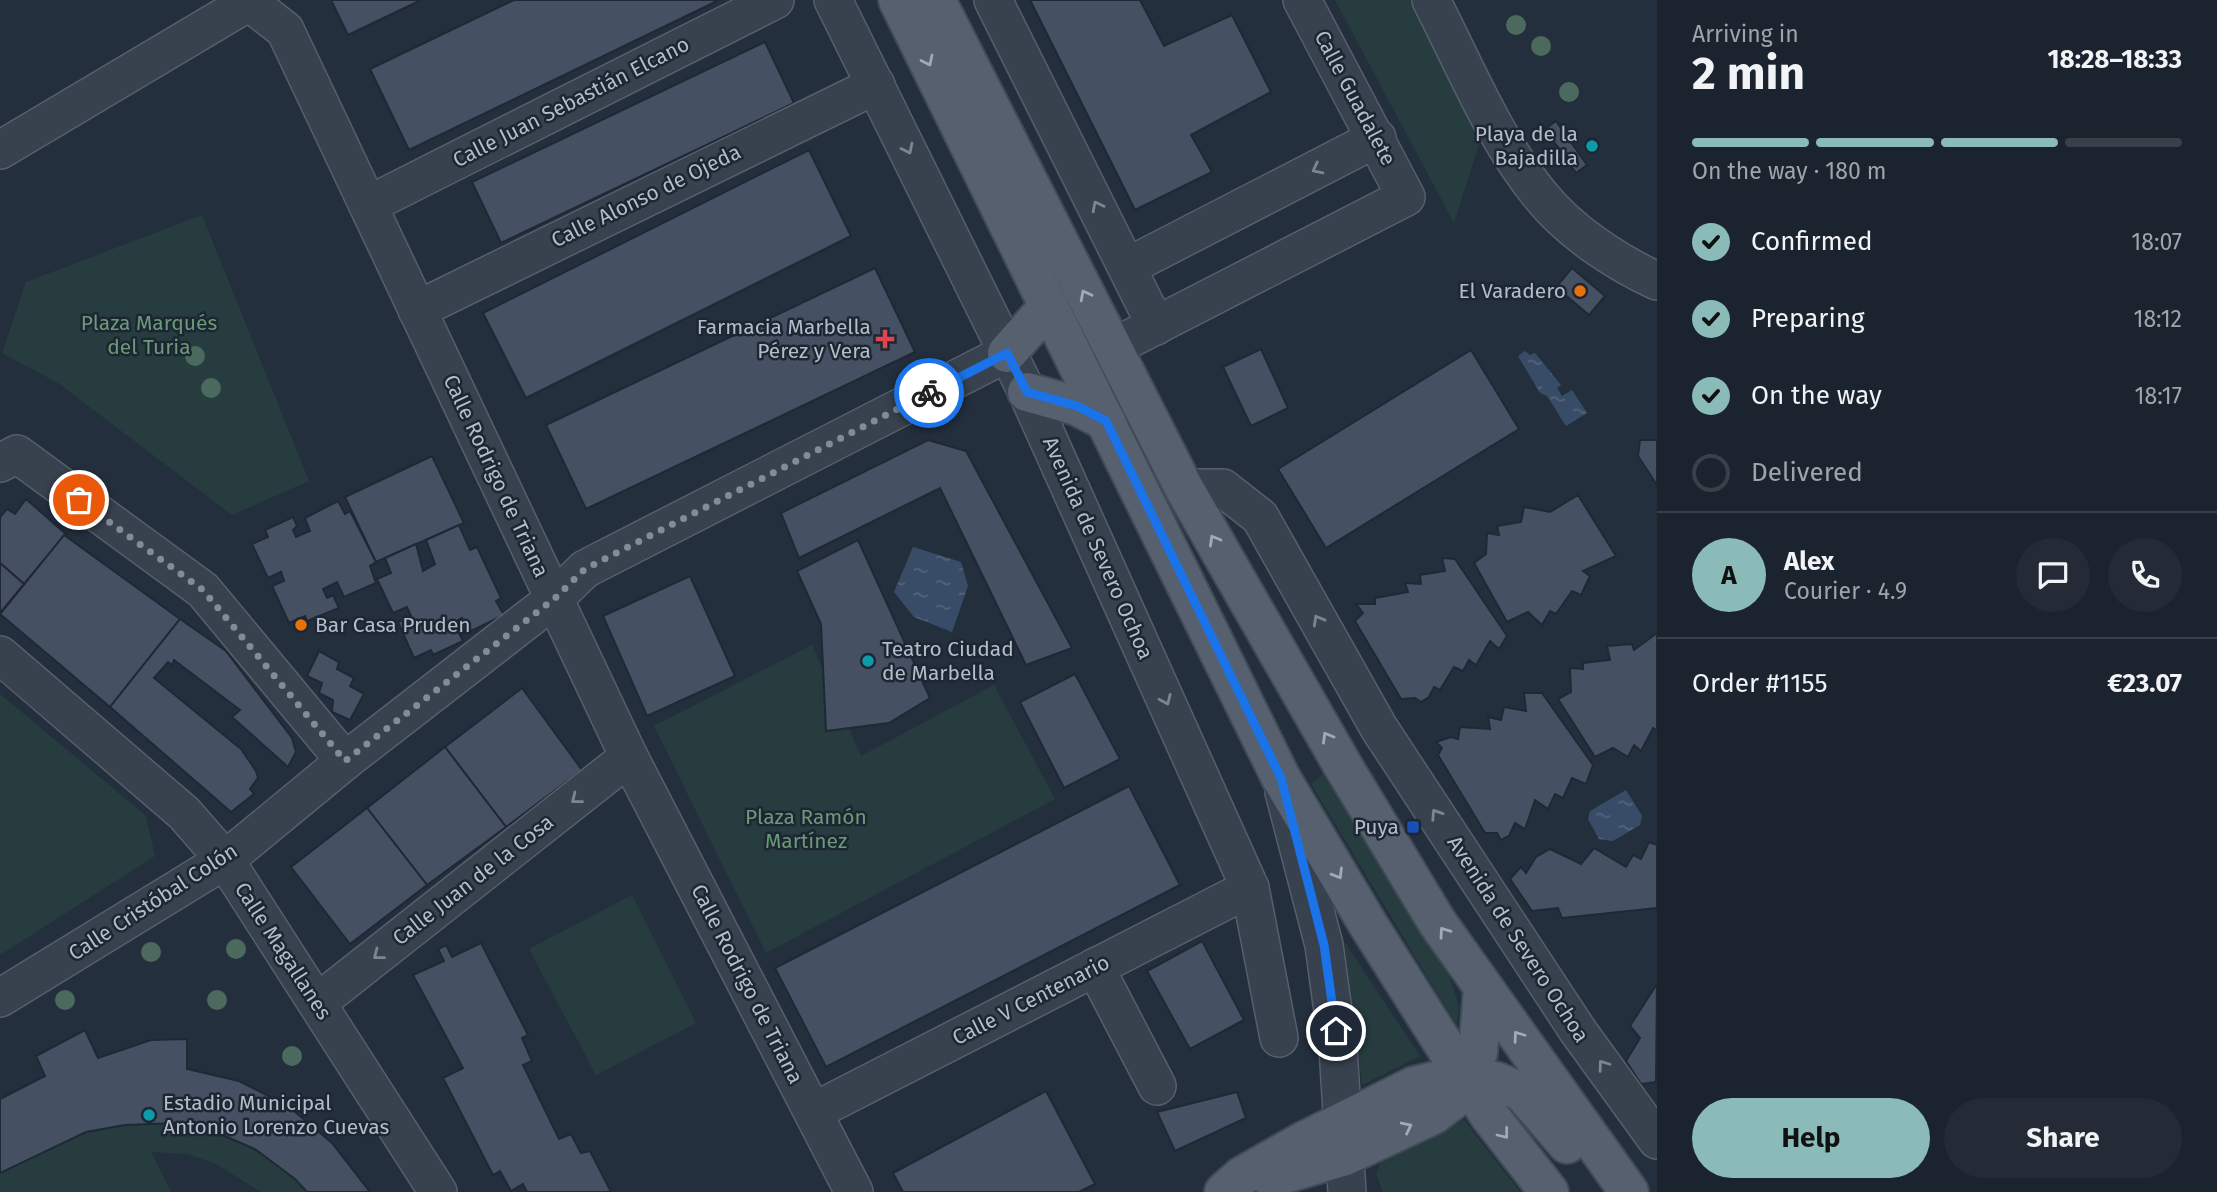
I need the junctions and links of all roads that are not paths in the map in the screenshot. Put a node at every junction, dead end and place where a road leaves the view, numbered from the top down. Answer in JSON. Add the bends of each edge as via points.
{"nodes":[{"id":1,"x":775,"y":0,"type":"edge"},
{"id":2,"x":834,"y":0,"type":"edge"},
{"id":3,"x":898,"y":0,"type":"edge"},
{"id":4,"x":936,"y":0,"type":"edge"},
{"id":5,"x":993,"y":0,"type":"edge"},
{"id":6,"x":1302,"y":0,"type":"edge"},
{"id":7,"x":1431,"y":0,"type":"edge"},
{"id":8,"x":246,"y":1,"type":"edge"},
{"id":9,"x":876,"y":85,"type":"junction"},
{"id":10,"x":1377,"y":138,"type":"junction"},
{"id":11,"x":0,"y":150,"type":"edge"},
{"id":12,"x":368,"y":205,"type":"junction"},
{"id":13,"x":1128,"y":267,"type":"junction"},
{"id":14,"x":1657,"y":281,"type":"edge"},
{"id":15,"x":1049,"y":306,"type":"junction"},
{"id":16,"x":417,"y":310,"type":"junction"},
{"id":17,"x":1156,"y":326,"type":"junction"},
{"id":18,"x":1112,"y":348,"type":"junction"},
{"id":19,"x":1007,"y":353,"type":"junction"},
{"id":20,"x":1027,"y":392,"type":"junction"},
{"id":21,"x":1106,"y":421,"type":"junction"},
{"id":22,"x":0,"y":463,"type":"edge"},
{"id":23,"x":1184,"y":488,"type":"junction"},
{"id":24,"x":554,"y":599,"type":"junction"},
{"id":25,"x":0,"y":655,"type":"edge"},
{"id":26,"x":629,"y":757,"type":"junction"},
{"id":27,"x":345,"y":761,"type":"junction"},
{"id":28,"x":1281,"y":778,"type":"junction"},
{"id":29,"x":225,"y":860,"type":"junction"},
{"id":30,"x":1250,"y":888,"type":"junction"},
{"id":31,"x":1095,"y":967,"type":"junction"},
{"id":32,"x":1483,"y":988,"type":"junction"},
{"id":33,"x":0,"y":998,"type":"edge"},
{"id":34,"x":317,"y":1003,"type":"junction"},
{"id":35,"x":1279,"y":1038,"type":"dead end"},
{"id":36,"x":1465,"y":1078,"type":"junction"},
{"id":37,"x":1157,"y":1086,"type":"dead end"},
{"id":38,"x":813,"y":1112,"type":"junction"},
{"id":39,"x":1651,"y":1130,"type":"edge"},
{"id":40,"x":1594,"y":1141,"type":"junction"},
{"id":41,"x":1345,"y":1156,"type":"edge"},
{"id":42,"x":844,"y":1189,"type":"edge"},
{"id":43,"x":438,"y":1192,"type":"edge"},
{"id":44,"x":1224,"y":1192,"type":"edge"},
{"id":45,"x":1240,"y":1192,"type":"edge"},
{"id":46,"x":1549,"y":1192,"type":"edge"},
{"id":47,"x":1605,"y":1192,"type":"edge"},
{"id":48,"x":1629,"y":1192,"type":"edge"}],
"edges":[{"from":1,"to":12,"type":"street","name":"Calle Juan Sebastián Elcano"},
{"from":2,"to":9,"type":"street","name":"Avenida de Severo Ochoa"},
{"from":3,"to":15,"type":"main road","one_way":true},
{"from":18,"to":4,"type":"main road","one_way":true},
{"from":13,"to":5,"type":"street","one_way":true},
{"from":6,"to":10,"type":"street","name":"Calle Guadalete"},
{"from":7,"to":14,"type":"street","via":[[1516,162],[1542,198],[1620,261]]},
{"from":8,"to":11,"type":"street"},
{"from":8,"to":12,"type":"street","name":"Calle Rodrigo de Triana","via":[[285,30]]},
{"from":9,"to":16,"type":"street","name":"Calle Alonso de Ojeda"},
{"from":9,"to":19,"type":"street","name":"Avenida de Severo Ochoa","one_way":true},
{"from":10,"to":13,"type":"street","one_way":true},
{"from":10,"to":17,"type":"street","name":"Calle Guadalete","via":[[1406,197]]},
{"from":12,"to":16,"type":"street","name":"Calle Rodrigo de Triana"},
{"from":13,"to":17,"type":"street"},
{"from":15,"to":19,"type":"main road"},
{"from":15,"to":21,"type":"main road"},
{"from":16,"to":24,"type":"street","name":"Calle Rodrigo de Triana"},
{"from":17,"to":18,"type":"street"},
{"from":18,"to":23,"type":"main road"},
{"from":19,"to":20,"type":"street","name":"Avenida de Severo Ochoa"},
{"from":19,"to":24,"type":"street","name":"Calle Cristóbal Colón","via":[[585,569]]},
{"from":20,"to":21,"type":"main road","via":[[1077,406]]},
{"from":20,"to":30,"type":"street","name":"Avenida de Severo Ochoa","one_way":true},
{"from":21,"to":28,"type":"main road"},
{"from":22,"to":27,"type":"street","via":[[17,454],[203,590]]},
{"from":32,"to":23,"type":"main road","one_way":true,"via":[[1377,824]]},
{"from":39,"to":23,"type":"street","name":"Avenida de Severo Ochoa","one_way":true,"via":[[1578,1031],[1379,728],[1260,517],[1223,488]]},
{"from":24,"to":26,"type":"street","name":"Calle Rodrigo de Triana"},
{"from":24,"to":27,"type":"street","name":"Calle Cristóbal Colón"},
{"from":25,"to":29,"type":"street","name":"Calle Magallanes","via":[[184,813]]},
{"from":26,"to":34,"type":"street","name":"Calle Juan de la Cosa","one_way":true},
{"from":26,"to":38,"type":"street","name":"Calle Rodrigo de Triana"},
{"from":27,"to":29,"type":"street","name":"Calle Cristóbal Colón"},
{"from":28,"to":36,"type":"main road","one_way":true},
{"from":28,"to":41,"type":"street","via":[[1324,945],[1337,1037]]},
{"from":29,"to":33,"type":"street","name":"Calle Cristóbal Colón"},
{"from":29,"to":34,"type":"street","name":"Calle Magallanes"},
{"from":30,"to":31,"type":"street","name":"Calle V Centenario"},
{"from":30,"to":35,"type":"street","name":"Avenida de Severo Ochoa"},
{"from":31,"to":37,"type":"street"},
{"from":31,"to":38,"type":"street","name":"Calle V Centenario"},
{"from":32,"to":36,"type":"main road","via":[[1478,1053]]},
{"from":40,"to":32,"type":"main road","one_way":true},
{"from":34,"to":43,"type":"street","name":"Calle Magallanes"},
{"from":36,"to":41,"type":"main road","via":[[1453,1100],[1433,1115]]},
{"from":36,"to":46,"type":"main road","one_way":true},
{"from":36,"to":47,"type":"main road","via":[[1495,1081],[1522,1092]]},
{"from":38,"to":42,"type":"street","name":"Calle Rodrigo de Triana"},
{"from":39,"to":40,"type":"street"},
{"from":40,"to":48,"type":"main road"},
{"from":41,"to":44,"type":"main road","via":[[1242,1176]]},
{"from":41,"to":45,"type":"main road","via":[[1302,1167]]}]}
